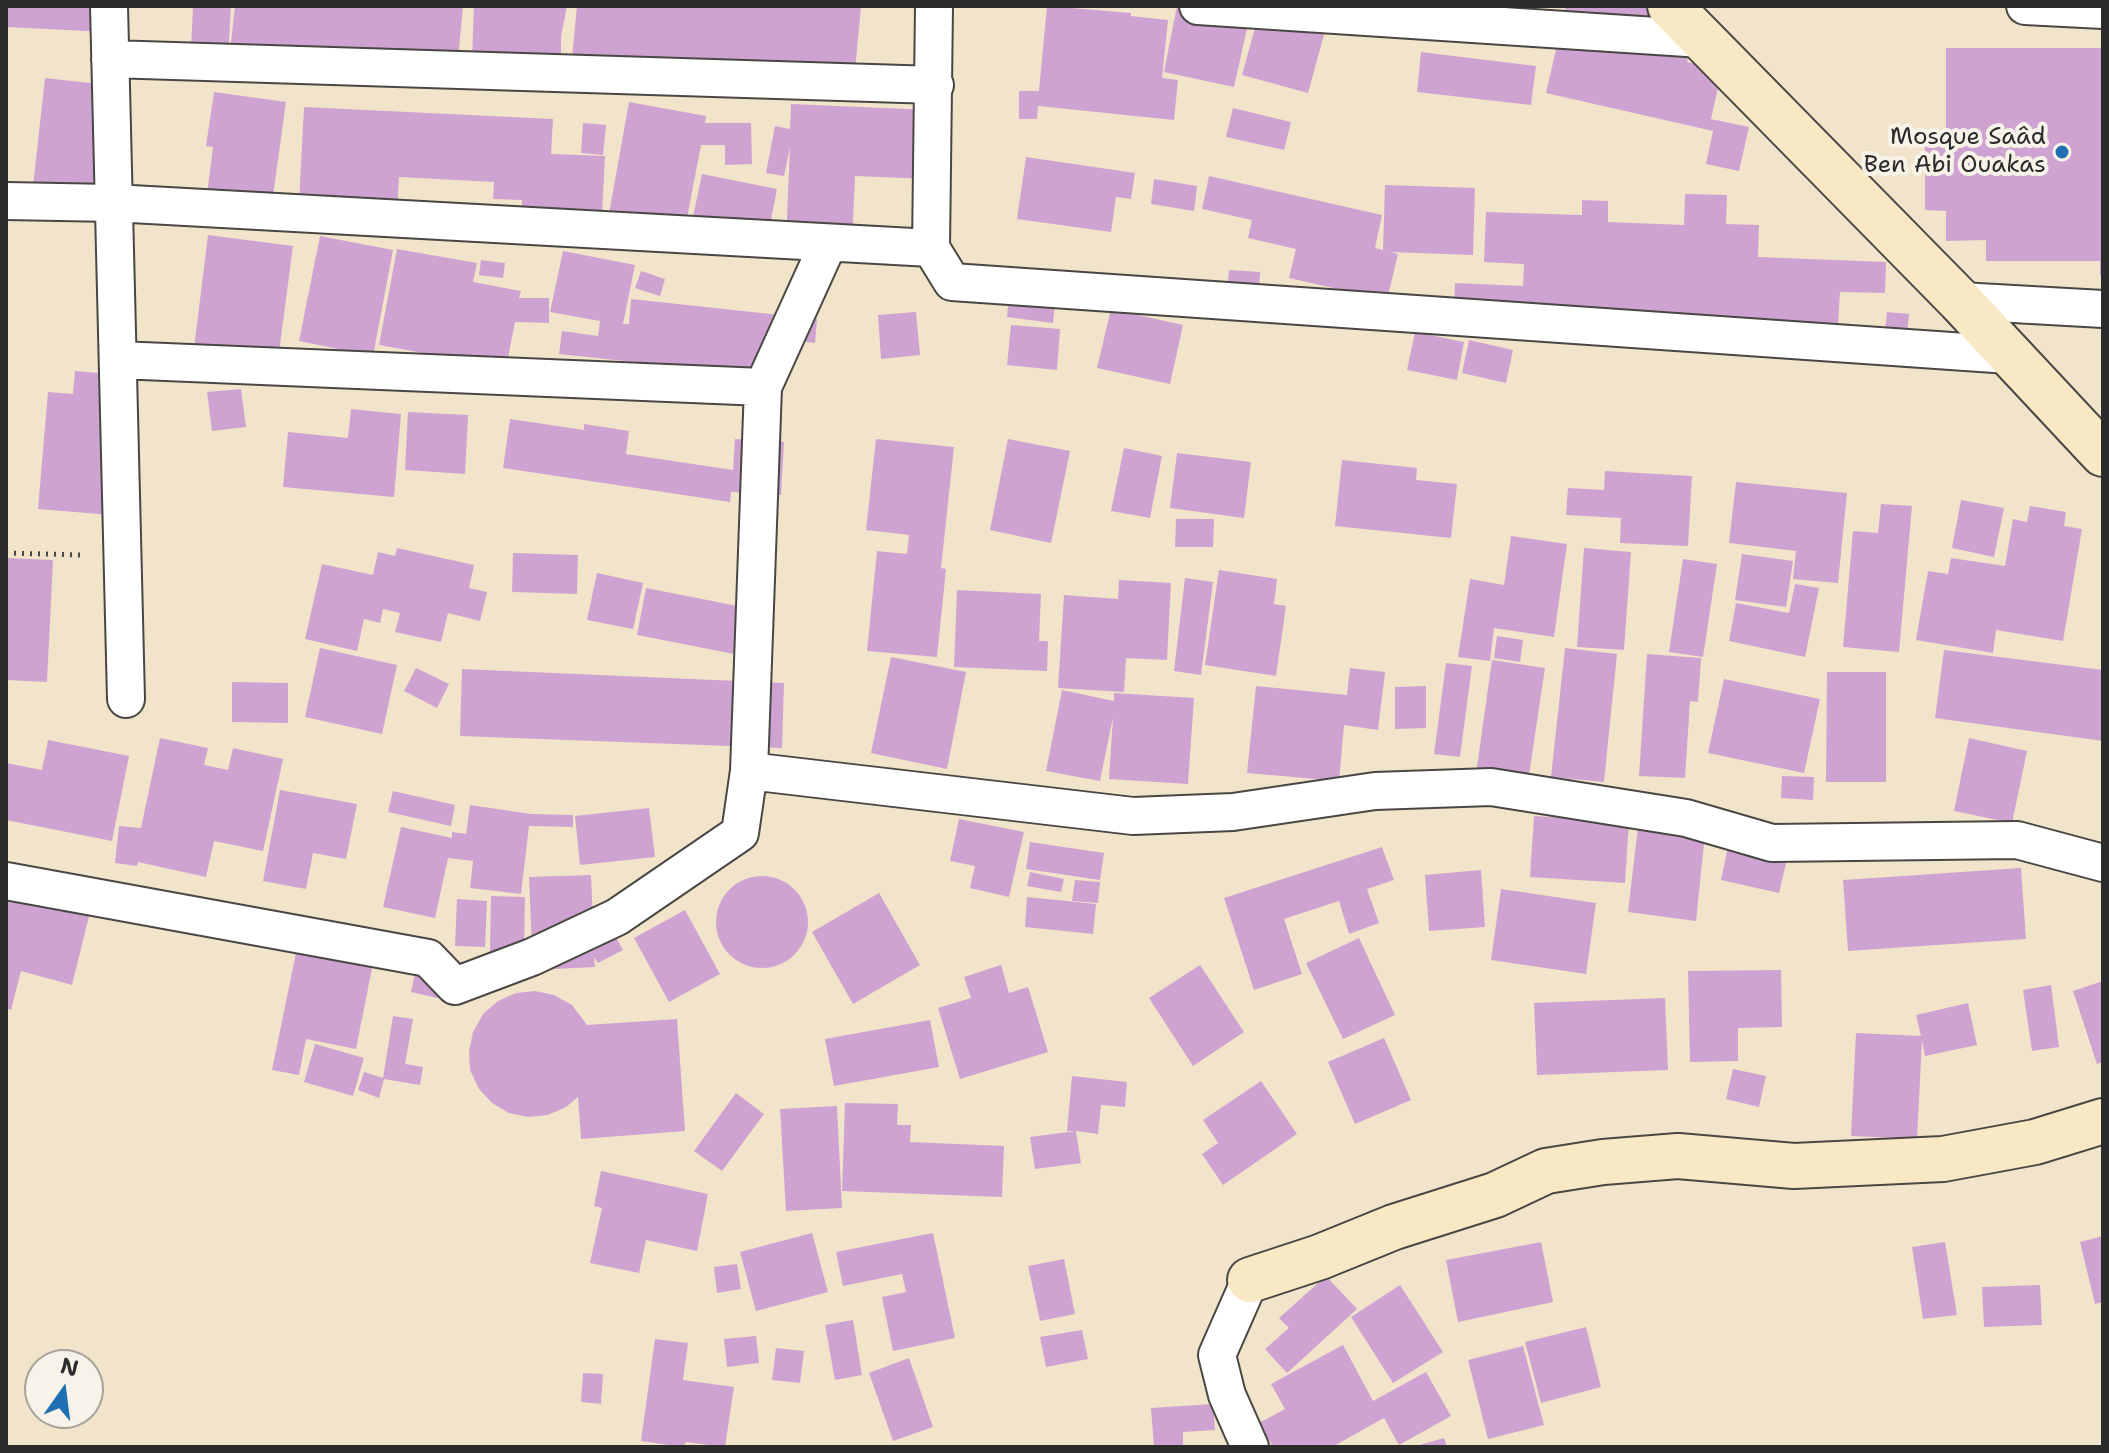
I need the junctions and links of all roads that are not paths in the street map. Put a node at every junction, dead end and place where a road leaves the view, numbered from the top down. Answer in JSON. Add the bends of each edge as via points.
{"nodes":[{"id":1,"x":109,"y":6,"type":"edge"},
{"id":2,"x":934,"y":6,"type":"edge"},
{"id":3,"x":1198,"y":6,"type":"edge"},
{"id":4,"x":1670,"y":6,"type":"edge"},
{"id":5,"x":2025,"y":6,"type":"edge"},
{"id":6,"x":2103,"y":10,"type":"edge"},
{"id":7,"x":1702,"y":39,"type":"junction"},
{"id":8,"x":110,"y":59,"type":"junction"},
{"id":9,"x":935,"y":85,"type":"junction"},
{"id":10,"x":6,"y":201,"type":"edge"},
{"id":11,"x":113,"y":203,"type":"junction"},
{"id":12,"x":828,"y":244,"type":"junction"},
{"id":13,"x":931,"y":248,"type":"junction"},
{"id":14,"x":1960,"y":301,"type":"junction"},
{"id":15,"x":2103,"y":309,"type":"edge"},
{"id":16,"x":2009,"y":355,"type":"junction"},
{"id":17,"x":118,"y":360,"type":"junction"},
{"id":18,"x":763,"y":387,"type":"junction"},
{"id":19,"x":2103,"y":454,"type":"edge"},
{"id":20,"x":126,"y":699,"type":"dead end"},
{"id":21,"x":749,"y":771,"type":"junction"},
{"id":22,"x":2103,"y":863,"type":"edge"},
{"id":23,"x":6,"y":881,"type":"edge"},
{"id":24,"x":2103,"y":1121,"type":"edge"},
{"id":25,"x":1250,"y":1280,"type":"joint"},
{"id":26,"x":1250,"y":1447,"type":"edge"}],
"edges":[{"from":1,"to":8,"type":"street"},
{"from":2,"to":9,"type":"street"},
{"from":3,"to":7,"type":"street"},
{"from":4,"to":7,"type":"street"},
{"from":5,"to":6,"type":"street"},
{"from":7,"to":14,"type":"street"},
{"from":8,"to":9,"type":"street"},
{"from":8,"to":11,"type":"street"},
{"from":9,"to":13,"type":"street"},
{"from":10,"to":11,"type":"street"},
{"from":11,"to":12,"type":"street"},
{"from":11,"to":17,"type":"street"},
{"from":12,"to":13,"type":"street"},
{"from":12,"to":18,"type":"street"},
{"from":13,"to":16,"type":"street","via":[[952,282]]},
{"from":14,"to":15,"type":"street"},
{"from":14,"to":16,"type":"street"},
{"from":16,"to":19,"type":"street"},
{"from":17,"to":18,"type":"street"},
{"from":17,"to":20,"type":"street"},
{"from":18,"to":21,"type":"street"},
{"from":21,"to":22,"type":"street","via":[[1133,816],[1233,812],[1375,791],[1491,787],[1686,818],[1772,843],[2017,840]]},
{"from":21,"to":23,"type":"street","via":[[740,833],[617,917],[455,986],[428,958]]},
{"from":24,"to":25,"type":"street","via":[[2035,1142],[1943,1159],[1794,1166],[1678,1156],[1546,1171],[1495,1195]]},
{"from":25,"to":26,"type":"street","via":[[1217,1355],[1227,1395]]}]}
